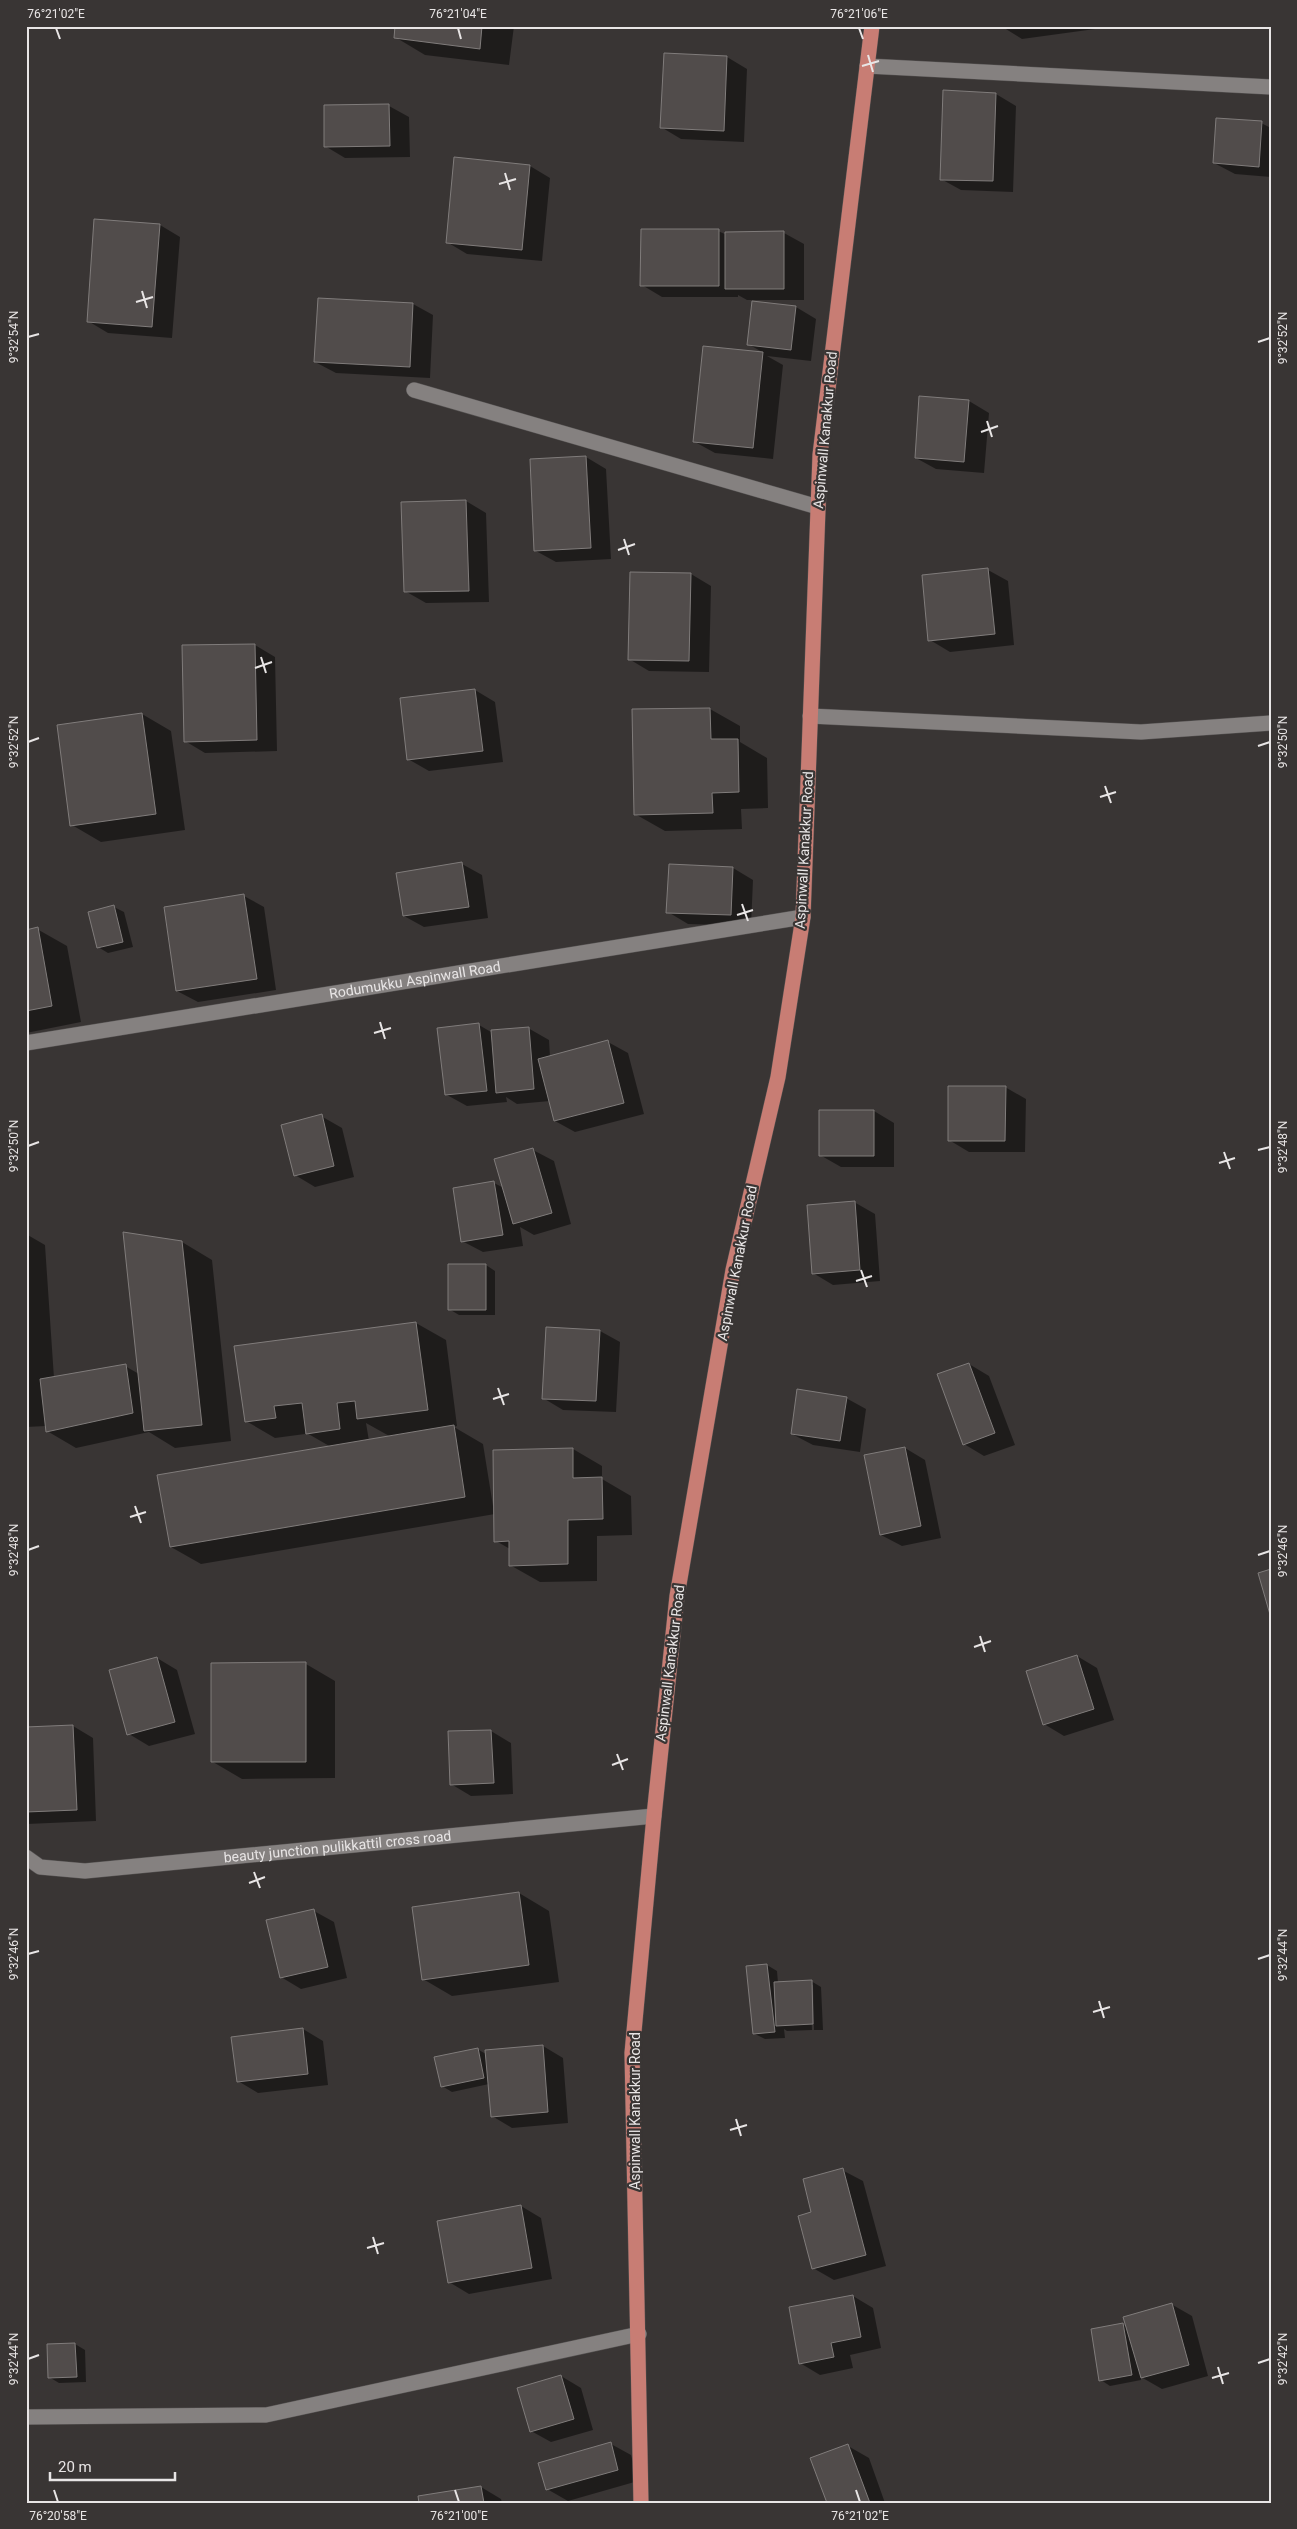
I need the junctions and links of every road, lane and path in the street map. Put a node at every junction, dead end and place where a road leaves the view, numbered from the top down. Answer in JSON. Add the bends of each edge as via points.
{"nodes":[{"id":1,"x":872,"y":26,"type":"edge"},
{"id":2,"x":867,"y":66,"type":"junction"},
{"id":3,"x":1271,"y":87,"type":"edge"},
{"id":4,"x":414,"y":390,"type":"dead end"},
{"id":5,"x":818,"y":507,"type":"junction"},
{"id":6,"x":810,"y":716,"type":"junction"},
{"id":7,"x":1271,"y":723,"type":"edge"},
{"id":8,"x":803,"y":917,"type":"junction"},
{"id":9,"x":26,"y":1043,"type":"edge"},
{"id":10,"x":654,"y":1816,"type":"junction"},
{"id":11,"x":26,"y":1857,"type":"edge"},
{"id":12,"x":639,"y":2334,"type":"junction"},
{"id":13,"x":26,"y":2417,"type":"edge"},
{"id":14,"x":641,"y":2503,"type":"edge"}],
"edges":[{"from":1,"to":2,"type":"main road","name":"Aspinwall Kanakkur Road"},
{"from":2,"to":3,"type":"street"},
{"from":2,"to":5,"type":"main road","name":"Aspinwall Kanakkur Road","via":[[820,455]]},
{"from":4,"to":5,"type":"street"},
{"from":5,"to":6,"type":"main road","name":"Aspinwall Kanakkur Road"},
{"from":6,"to":7,"type":"street","via":[[1141,732]]},
{"from":6,"to":8,"type":"main road","name":"Aspinwall Kanakkur Road"},
{"from":8,"to":9,"type":"street","name":"Rodumukku Aspinwall Road"},
{"from":8,"to":10,"type":"main road","name":"Aspinwall Kanakkur Road","via":[[778,1077],[733,1270],[677,1596]]},
{"from":10,"to":11,"type":"street","name":"beauty junction pulikkattil cross road","via":[[85,1871],[40,1867]]},
{"from":10,"to":12,"type":"main road","name":"Aspinwall Kanakkur Road","via":[[632,2053]]},
{"from":12,"to":13,"type":"street","via":[[266,2415]]},
{"from":12,"to":14,"type":"main road","name":"Aspinwall Kanakkur Road"}]}
